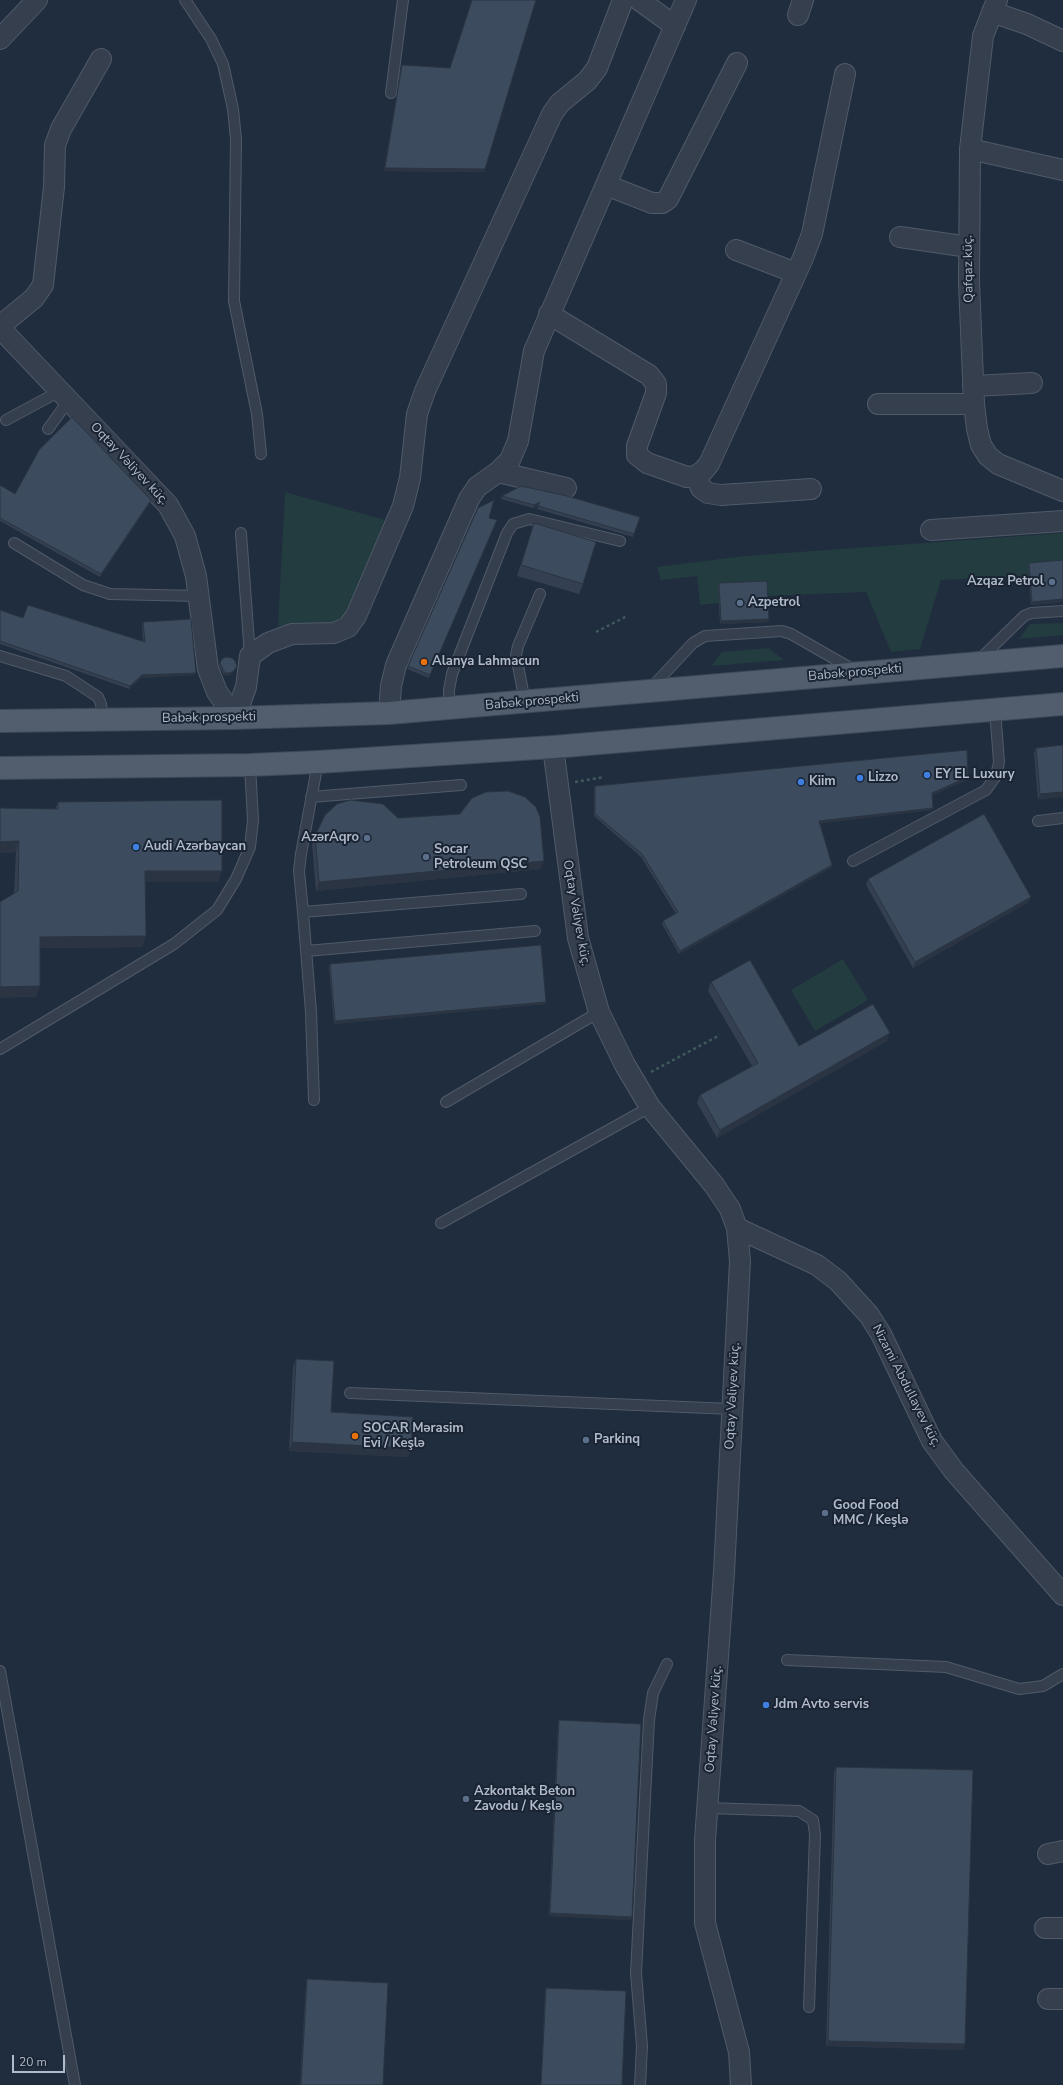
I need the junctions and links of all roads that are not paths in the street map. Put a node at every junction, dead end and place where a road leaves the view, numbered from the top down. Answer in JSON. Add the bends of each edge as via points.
{"nodes":[{"id":1,"x":38,"y":0,"type":"edge"},
{"id":2,"x":185,"y":0,"type":"edge"},
{"id":3,"x":403,"y":0,"type":"edge"},
{"id":4,"x":623,"y":0,"type":"edge"},
{"id":5,"x":639,"y":0,"type":"edge"},
{"id":6,"x":686,"y":0,"type":"edge"},
{"id":7,"x":994,"y":6,"type":"edge"},
{"id":8,"x":675,"y":26,"type":"junction"},
{"id":9,"x":0,"y":39,"type":"edge"},
{"id":10,"x":1063,"y":41,"type":"edge"},
{"id":11,"x":101,"y":59,"type":"dead end"},
{"id":12,"x":737,"y":63,"type":"dead end"},
{"id":13,"x":845,"y":74,"type":"dead end"},
{"id":14,"x":391,"y":93,"type":"dead end"},
{"id":15,"x":970,"y":149,"type":"junction"},
{"id":16,"x":1063,"y":170,"type":"edge"},
{"id":17,"x":606,"y":185,"type":"junction"},
{"id":18,"x":900,"y":238,"type":"dead end"},
{"id":19,"x":969,"y":247,"type":"junction"},
{"id":20,"x":736,"y":250,"type":"dead end"},
{"id":21,"x":796,"y":273,"type":"junction"},
{"id":22,"x":549,"y":314,"type":"junction"},
{"id":23,"x":2,"y":332,"type":"edge"},
{"id":24,"x":1032,"y":383,"type":"dead end"},
{"id":25,"x":974,"y":395,"type":"junction"},
{"id":26,"x":64,"y":396,"type":"junction"},
{"id":27,"x":878,"y":404,"type":"dead end"},
{"id":28,"x":6,"y":420,"type":"dead end"},
{"id":29,"x":48,"y":430,"type":"dead end"},
{"id":30,"x":261,"y":454,"type":"dead end"},
{"id":31,"x":498,"y":472,"type":"junction"},
{"id":32,"x":696,"y":476,"type":"junction"},
{"id":33,"x":566,"y":488,"type":"dead end"},
{"id":34,"x":811,"y":489,"type":"dead end"},
{"id":35,"x":1063,"y":491,"type":"edge"},
{"id":36,"x":1063,"y":521,"type":"edge"},
{"id":37,"x":931,"y":530,"type":"dead end"},
{"id":38,"x":241,"y":533,"type":"dead end"},
{"id":39,"x":620,"y":541,"type":"dead end"},
{"id":40,"x":14,"y":543,"type":"dead end"},
{"id":41,"x":540,"y":594,"type":"dead end"},
{"id":42,"x":198,"y":596,"type":"junction"},
{"id":43,"x":1063,"y":611,"type":"edge"},
{"id":44,"x":0,"y":656,"type":"edge"},
{"id":45,"x":250,"y":656,"type":"junction"},
{"id":46,"x":1063,"y":656,"type":"edge"},
{"id":47,"x":975,"y":663,"type":"junction"},
{"id":48,"x":860,"y":673,"type":"junction"},
{"id":49,"x":648,"y":691,"type":"junction"},
{"id":50,"x":525,"y":702,"type":"junction"},
{"id":51,"x":1063,"y":704,"type":"edge"},
{"id":52,"x":449,"y":708,"type":"junction"},
{"id":53,"x":995,"y":710,"type":"junction"},
{"id":54,"x":389,"y":713,"type":"junction"},
{"id":55,"x":235,"y":718,"type":"junction"},
{"id":56,"x":103,"y":719,"type":"junction"},
{"id":57,"x":0,"y":721,"type":"edge"},
{"id":58,"x":0,"y":731,"type":"edge"},
{"id":59,"x":553,"y":747,"type":"junction"},
{"id":60,"x":0,"y":759,"type":"edge"},
{"id":61,"x":318,"y":762,"type":"junction"},
{"id":62,"x":250,"y":765,"type":"junction"},
{"id":63,"x":0,"y":768,"type":"edge"},
{"id":64,"x":30,"y":768,"type":"junction"},
{"id":65,"x":461,"y":785,"type":"dead end"},
{"id":66,"x":311,"y":797,"type":"junction"},
{"id":67,"x":1063,"y":818,"type":"edge"},
{"id":68,"x":1038,"y":821,"type":"dead end"},
{"id":69,"x":853,"y":861,"type":"dead end"},
{"id":70,"x":521,"y":894,"type":"dead end"},
{"id":71,"x":303,"y":912,"type":"junction"},
{"id":72,"x":535,"y":931,"type":"dead end"},
{"id":73,"x":306,"y":952,"type":"junction"},
{"id":74,"x":599,"y":1012,"type":"junction"},
{"id":75,"x":0,"y":1049,"type":"edge"},
{"id":76,"x":314,"y":1100,"type":"dead end"},
{"id":77,"x":446,"y":1102,"type":"dead end"},
{"id":78,"x":650,"y":1107,"type":"junction"},
{"id":79,"x":441,"y":1223,"type":"dead end"},
{"id":80,"x":737,"y":1228,"type":"junction"},
{"id":81,"x":350,"y":1393,"type":"dead end"},
{"id":82,"x":732,"y":1409,"type":"junction"},
{"id":83,"x":1063,"y":1596,"type":"edge"},
{"id":84,"x":787,"y":1660,"type":"dead end"},
{"id":85,"x":667,"y":1664,"type":"dead end"},
{"id":86,"x":0,"y":1671,"type":"edge"},
{"id":87,"x":1063,"y":1674,"type":"edge"},
{"id":88,"x":707,"y":1808,"type":"junction"},
{"id":89,"x":809,"y":2008,"type":"dead end"},
{"id":90,"x":74,"y":2085,"type":"edge"},
{"id":91,"x":640,"y":2085,"type":"edge"},
{"id":92,"x":742,"y":2085,"type":"edge"}],
"edges":[{"from":1,"to":9,"type":"street"},
{"from":2,"to":30,"type":"lane","via":[[211,39],[223,64],[233,109],[236,139],[234,301],[257,414]]},
{"from":3,"to":14,"type":"lane"},
{"from":4,"to":45,"type":"street","via":[[597,68],[552,114],[425,391],[417,414],[410,478],[403,506],[356,616],[348,627],[334,633],[292,634],[268,643]]},
{"from":5,"to":8,"type":"street"},
{"from":6,"to":8,"type":"street"},
{"from":7,"to":10,"type":"street"},
{"from":7,"to":15,"type":"street","name":"Qafqaz küç.","via":[[983,36]]},
{"from":8,"to":17,"type":"street"},
{"from":11,"to":23,"type":"street","name":"Oqtay Vəliyev küç.","via":[[61,129],[55,145],[54,187],[43,285]]},
{"from":12,"to":17,"type":"street","via":[[668,199],[662,203],[652,203]]},
{"from":13,"to":21,"type":"street","via":[[812,234]]},
{"from":15,"to":16,"type":"street"},
{"from":15,"to":19,"type":"street","name":"Qafqaz küç."},
{"from":17,"to":22,"type":"street"},
{"from":18,"to":19,"type":"street"},
{"from":19,"to":25,"type":"street","name":"Qafqaz küç."},
{"from":20,"to":21,"type":"street"},
{"from":21,"to":32,"type":"street","via":[[708,464]]},
{"from":22,"to":31,"type":"street","via":[[534,351],[518,441],[510,460]]},
{"from":22,"to":32,"type":"street","via":[[648,375],[656,384],[656,393],[637,446],[637,455],[653,465],[687,477]]},
{"from":23,"to":26,"type":"street","name":"Oqtay Vəliyev küç."},
{"from":24,"to":25,"type":"street"},
{"from":25,"to":27,"type":"street"},
{"from":25,"to":35,"type":"street","name":"Qafqaz küç.","via":[[982,445],[988,456],[1004,467]]},
{"from":26,"to":28,"type":"lane"},
{"from":26,"to":29,"type":"lane"},
{"from":26,"to":42,"type":"street","name":"Oqtay Vəliyev küç.","via":[[168,505],[185,536],[196,576]]},
{"from":31,"to":33,"type":"street"},
{"from":31,"to":54,"type":"street","via":[[477,487],[469,499],[396,665]]},
{"from":32,"to":34,"type":"street","via":[[704,490],[721,495]]},
{"from":36,"to":37,"type":"street"},
{"from":38,"to":45,"type":"lane"},
{"from":39,"to":52,"type":"lane","via":[[529,519],[513,524],[507,533],[452,674]]},
{"from":40,"to":42,"type":"lane","via":[[83,585],[110,594]]},
{"from":41,"to":50,"type":"lane","via":[[516,655]]},
{"from":42,"to":55,"type":"street","name":"Oqtay Vəliyev küç.","via":[[208,669],[217,692]]},
{"from":43,"to":47,"type":"lane","via":[[1031,613],[1024,616]]},
{"from":44,"to":56,"type":"lane","via":[[66,676],[98,697]]},
{"from":45,"to":55,"type":"street","via":[[246,687]]},
{"from":46,"to":47,"type":"main road","name":"Babək prospekti"},
{"from":47,"to":48,"type":"main road","name":"Babək prospekti"},
{"from":48,"to":49,"type":"main road","name":"Babək prospekti"},
{"from":48,"to":49,"type":"lane","via":[[782,631],[705,636],[693,643]]},
{"from":49,"to":50,"type":"main road","name":"Babək prospekti"},
{"from":50,"to":52,"type":"main road","name":"Babək prospekti"},
{"from":51,"to":53,"type":"main road"},
{"from":52,"to":54,"type":"main road","name":"Babək prospekti"},
{"from":53,"to":59,"type":"main road"},
{"from":53,"to":69,"type":"lane","via":[[999,762],[996,776],[986,790]]},
{"from":54,"to":55,"type":"main road","name":"Babək prospekti"},
{"from":55,"to":56,"type":"main road","name":"Babək prospekti"},
{"from":56,"to":57,"type":"main road","name":"Babək prospekti"},
{"from":56,"to":58,"type":"main road"},
{"from":59,"to":61,"type":"main road"},
{"from":59,"to":74,"type":"street","name":"Oqtay Vəliyev küç.","via":[[578,938]]},
{"from":60,"to":64,"type":"main road"},
{"from":61,"to":62,"type":"main road"},
{"from":61,"to":66,"type":"lane"},
{"from":62,"to":64,"type":"main road"},
{"from":62,"to":75,"type":"lane","via":[[253,820],[250,847],[236,879],[216,910],[174,944]]},
{"from":63,"to":64,"type":"main road"},
{"from":65,"to":66,"type":"lane"},
{"from":66,"to":71,"type":"lane","via":[[299,871]]},
{"from":67,"to":68,"type":"lane"},
{"from":70,"to":71,"type":"lane"},
{"from":71,"to":73,"type":"lane"},
{"from":72,"to":73,"type":"lane"},
{"from":73,"to":76,"type":"lane"},
{"from":74,"to":77,"type":"lane"},
{"from":74,"to":78,"type":"street","name":"Oqtay Vəliyev küç."},
{"from":78,"to":79,"type":"lane"},
{"from":78,"to":80,"type":"street","name":"Oqtay Vəliyev küç.","via":[[714,1185],[730,1209]]},
{"from":80,"to":82,"type":"street","name":"Oqtay Vəliyev küç.","via":[[740,1261]]},
{"from":80,"to":83,"type":"street","name":"Nizami Abdullayev küç.","via":[[817,1265],[838,1281],[869,1315],[881,1334],[932,1441],[954,1471]]},
{"from":81,"to":82,"type":"lane"},
{"from":82,"to":88,"type":"street","name":"Oqtay Vəliyev küç.","via":[[724,1572]]},
{"from":84,"to":87,"type":"lane","via":[[946,1667],[1019,1689],[1044,1686]]},
{"from":85,"to":91,"type":"lane","via":[[653,1693],[649,1720],[636,1973],[642,2046]]},
{"from":86,"to":90,"type":"lane"},
{"from":88,"to":89,"type":"lane","via":[[799,1811],[813,1820],[815,1835]]},
{"from":88,"to":92,"type":"street","name":"Oqtay Vəliyev küç.","via":[[705,1923],[739,2052]]}]}
